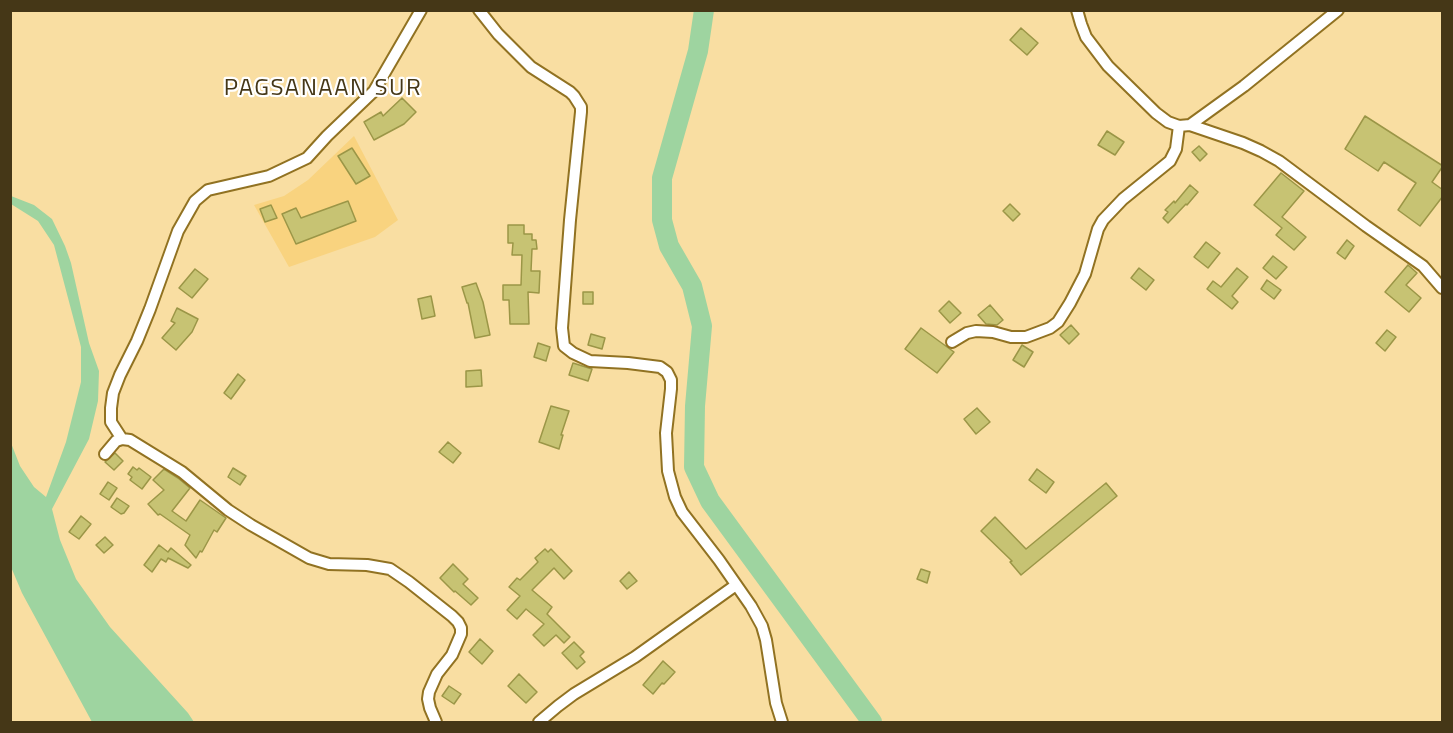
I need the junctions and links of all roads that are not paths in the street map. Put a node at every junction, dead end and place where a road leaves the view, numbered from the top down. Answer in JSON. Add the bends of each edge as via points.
{"nodes":[{"id":1,"x":421,"y":10,"type":"edge"},
{"id":2,"x":479,"y":10,"type":"edge"},
{"id":3,"x":1077,"y":10,"type":"edge"},
{"id":4,"x":1338,"y":10,"type":"edge"},
{"id":5,"x":1184,"y":125,"type":"junction"},
{"id":6,"x":1443,"y":288,"type":"edge"},
{"id":7,"x":952,"y":342,"type":"dead end"},
{"id":8,"x":122,"y":439,"type":"junction"},
{"id":9,"x":105,"y":454,"type":"dead end"},
{"id":10,"x":736,"y":585,"type":"junction"},
{"id":11,"x":436,"y":723,"type":"edge"},
{"id":12,"x":539,"y":723,"type":"edge"},
{"id":13,"x":782,"y":723,"type":"edge"}],
"edges":[{"from":1,"to":8,"type":"street","via":[[374,91],[307,158],[269,176],[208,190],[195,201],[178,231],[150,309],[113,393],[111,422]]},
{"from":2,"to":10,"type":"street","via":[[531,67],[570,92],[581,107],[562,317],[564,346],[590,361],[639,364],[667,372],[671,380],[666,433],[668,471],[675,497]]},
{"from":3,"to":5,"type":"street","via":[[1086,37],[1108,66],[1156,113],[1168,122]]},
{"from":4,"to":5,"type":"street","via":[[1244,86]]},
{"from":5,"to":6,"type":"street","via":[[1243,143],[1279,161],[1423,267]]},
{"from":5,"to":7,"type":"street","via":[[1170,161],[1103,220],[1084,274],[1058,322],[1026,337],[976,331]]},
{"from":8,"to":9,"type":"street"},
{"from":8,"to":11,"type":"street","via":[[141,446],[182,472],[228,510],[309,558],[328,564],[390,569],[452,616],[461,634],[429,692]]},
{"from":10,"to":12,"type":"street","via":[[635,657],[574,694]]},
{"from":10,"to":13,"type":"street","via":[[762,626]]}]}
